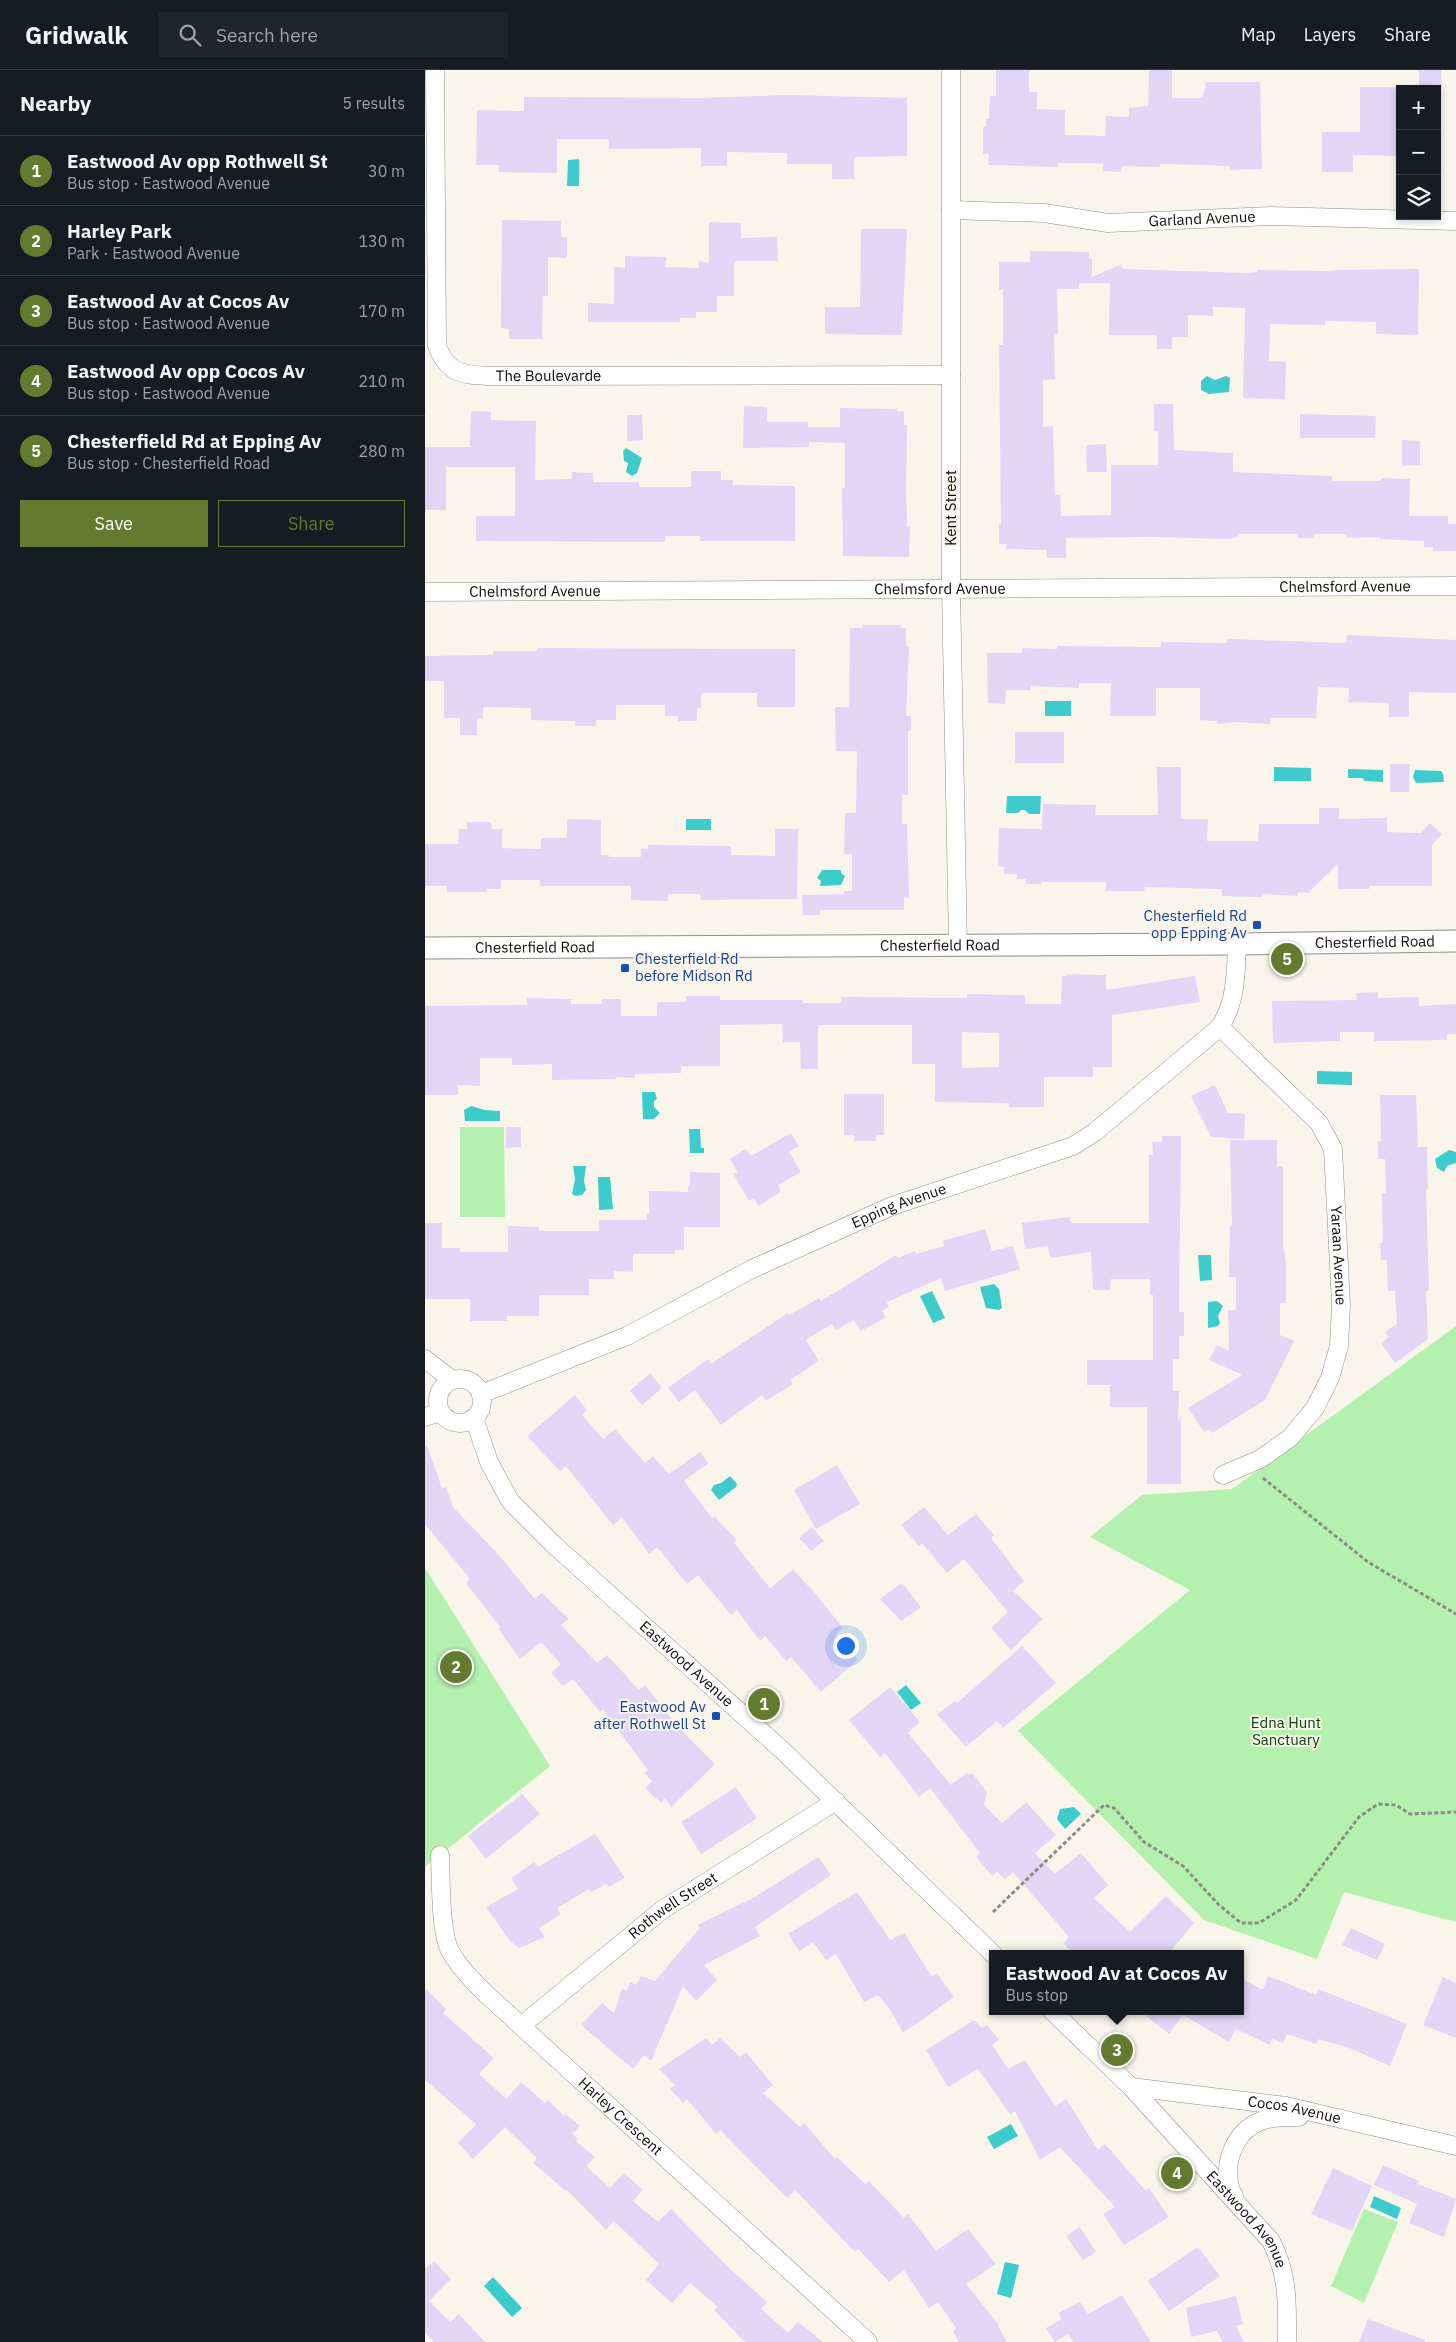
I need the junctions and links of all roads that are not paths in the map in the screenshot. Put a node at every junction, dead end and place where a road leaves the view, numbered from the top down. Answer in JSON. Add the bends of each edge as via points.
{"nodes":[{"id":1,"x":435,"y":70,"type":"edge"},
{"id":2,"x":951,"y":70,"type":"edge"},
{"id":3,"x":951,"y":210,"type":"junction"},
{"id":4,"x":1456,"y":221,"type":"edge"},
{"id":5,"x":430,"y":244,"type":"edge"},
{"id":6,"x":951,"y":375,"type":"junction"},
{"id":7,"x":1456,"y":586,"type":"edge"},
{"id":8,"x":951,"y":589,"type":"junction"},
{"id":9,"x":425,"y":592,"type":"edge"},
{"id":10,"x":1456,"y":941,"type":"edge"},
{"id":11,"x":1237,"y":944,"type":"junction"},
{"id":12,"x":958,"y":946,"type":"junction"},
{"id":13,"x":425,"y":948,"type":"edge"},
{"id":14,"x":1219,"y":1027,"type":"junction"},
{"id":15,"x":425,"y":1359,"type":"edge"},
{"id":16,"x":452,"y":1380,"type":"junction"},
{"id":17,"x":481,"y":1394,"type":"junction"},
{"id":18,"x":432,"y":1414,"type":"edge"},
{"id":19,"x":474,"y":1418,"type":"junction"},
{"id":20,"x":1223,"y":1475,"type":"dead end"},
{"id":21,"x":836,"y":1801,"type":"junction"},
{"id":22,"x":440,"y":1855,"type":"dead end"},
{"id":23,"x":989,"y":1950,"type":"edge"},
{"id":24,"x":1057,"y":2015,"type":"edge"},
{"id":25,"x":521,"y":2026,"type":"junction"},
{"id":26,"x":1131,"y":2087,"type":"junction"},
{"id":27,"x":1337,"y":2117,"type":"junction"},
{"id":28,"x":1456,"y":2146,"type":"edge"},
{"id":29,"x":1239,"y":2204,"type":"junction"},
{"id":30,"x":869,"y":2342,"type":"edge"},
{"id":31,"x":1287,"y":2342,"type":"edge"}],
"edges":[{"from":1,"to":5,"type":"street","name":"The Boulevarde"},
{"from":2,"to":3,"type":"street","name":"Kent Street"},
{"from":3,"to":4,"type":"street","name":"Garland Avenue","via":[[1044,212],[1108,222],[1271,216]]},
{"from":3,"to":6,"type":"street","name":"Kent Street"},
{"from":5,"to":6,"type":"street","name":"The Boulevarde","via":[[437,346],[445,362],[463,374]]},
{"from":6,"to":8,"type":"street","name":"Kent Street"},
{"from":7,"to":8,"type":"street","name":"Chelmsford Avenue"},
{"from":8,"to":9,"type":"street","name":"Chelmsford Avenue"},
{"from":8,"to":12,"type":"street","name":"Kent Street"},
{"from":10,"to":11,"type":"street","name":"Chesterfield Road"},
{"from":11,"to":12,"type":"street","name":"Chesterfield Road"},
{"from":11,"to":14,"type":"street","name":"Epping Avenue","via":[[1234,996]]},
{"from":12,"to":13,"type":"street","name":"Chesterfield Road"},
{"from":14,"to":17,"type":"street","name":"Epping Avenue","via":[[1095,1132],[1073,1146],[892,1206],[753,1269],[627,1336]]},
{"from":14,"to":20,"type":"street","name":"Yaraan Avenue","via":[[1319,1123],[1333,1149],[1341,1305],[1339,1346],[1331,1378],[1315,1408],[1290,1438],[1260,1460]]},
{"from":15,"to":16,"type":"street"},
{"from":16,"to":17,"type":"street","via":[[472,1383]]},
{"from":16,"to":18,"type":"street","via":[[445,1384],[437,1397]]},
{"from":17,"to":19,"type":"street","via":[[481,1407]]},
{"from":18,"to":19,"type":"street","via":[[456,1423]]},
{"from":19,"to":21,"type":"street","name":"Eastwood Avenue","via":[[489,1462],[510,1501]]},
{"from":21,"to":23,"type":"street","name":"Eastwood Avenue"},
{"from":21,"to":25,"type":"street","name":"Rothwell Street","via":[[662,1910]]},
{"from":22,"to":25,"type":"street","name":"Harley Crescent","via":[[443,1917],[450,1950],[467,1973]]},
{"from":24,"to":26,"type":"street","name":"Eastwood Avenue"},
{"from":25,"to":30,"type":"street","name":"Harley Crescent"},
{"from":26,"to":27,"type":"street","name":"Cocos Avenue","via":[[1277,2105]]},
{"from":26,"to":29,"type":"street","name":"Eastwood Avenue"},
{"from":27,"to":28,"type":"street","name":"Cocos Avenue"},
{"from":27,"to":29,"type":"street","via":[[1272,2117],[1258,2121],[1246,2130],[1229,2158],[1227,2173],[1230,2189]]},
{"from":29,"to":31,"type":"street","name":"Eastwood Avenue","via":[[1271,2240],[1280,2259],[1286,2279]]}]}
